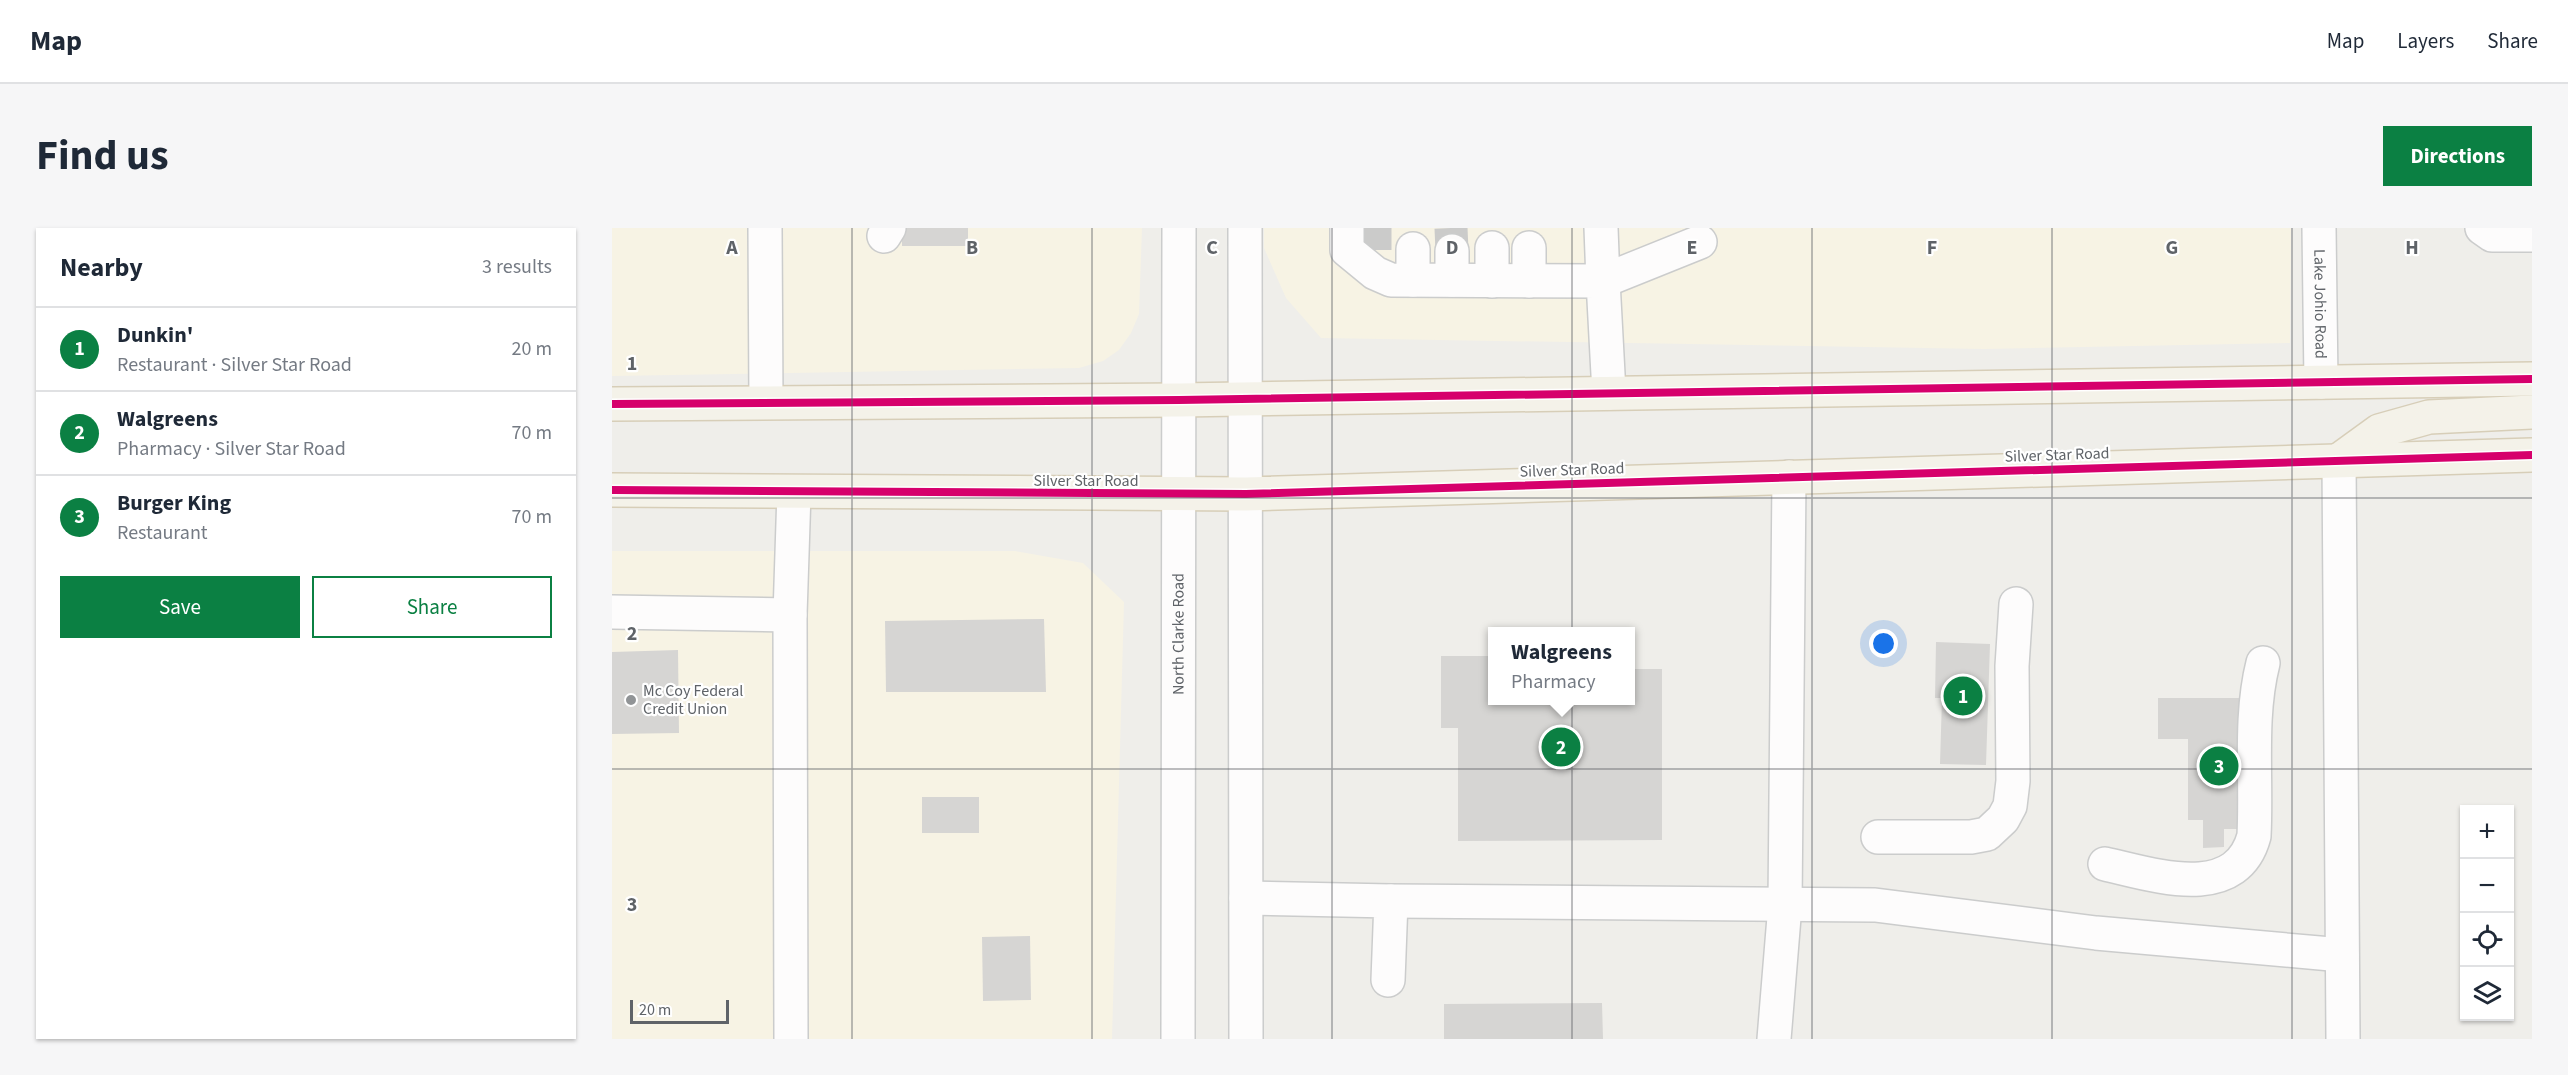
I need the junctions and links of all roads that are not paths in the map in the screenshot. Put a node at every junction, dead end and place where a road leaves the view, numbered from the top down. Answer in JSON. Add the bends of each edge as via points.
{"nodes":[{"id":1,"x":765,"y":228,"type":"edge"},
{"id":2,"x":1179,"y":228,"type":"edge"},
{"id":3,"x":1245,"y":228,"type":"edge"},
{"id":4,"x":1347,"y":228,"type":"tunnel mouth"},
{"id":5,"x":1602,"y":228,"type":"edge"},
{"id":6,"x":2319,"y":228,"type":"edge"},
{"id":7,"x":2482,"y":228,"type":"edge"},
{"id":8,"x":2532,"y":235,"type":"edge"},
{"id":9,"x":1700,"y":242,"type":"dead end"},
{"id":10,"x":1491,"y":248,"type":"dead end"},
{"id":11,"x":1529,"y":248,"type":"dead end"},
{"id":12,"x":1492,"y":281,"type":"junction"},
{"id":13,"x":1529,"y":281,"type":"junction"},
{"id":14,"x":1603,"y":281,"type":"junction"},
{"id":15,"x":2532,"y":380,"type":"edge"},
{"id":16,"x":2321,"y":382,"type":"junction"},
{"id":17,"x":1609,"y":393,"type":"junction"},
{"id":18,"x":1246,"y":399,"type":"junction"},
{"id":19,"x":1179,"y":400,"type":"junction"},
{"id":20,"x":766,"y":402,"type":"junction"},
{"id":21,"x":612,"y":404,"type":"edge"},
{"id":22,"x":2532,"y":412,"type":"edge"},
{"id":23,"x":2532,"y":455,"type":"edge"},
{"id":24,"x":2339,"y":460,"type":"junction"},
{"id":25,"x":1789,"y":477,"type":"junction"},
{"id":26,"x":612,"y":490,"type":"edge"},
{"id":27,"x":794,"y":492,"type":"junction"},
{"id":28,"x":1246,"y":494,"type":"junction"},
{"id":29,"x":1179,"y":495,"type":"junction"},
{"id":30,"x":2016,"y":604,"type":"dead end"},
{"id":31,"x":612,"y":612,"type":"edge"},
{"id":32,"x":790,"y":615,"type":"junction"},
{"id":33,"x":2263,"y":663,"type":"dead end"},
{"id":34,"x":1878,"y":837,"type":"dead end"},
{"id":35,"x":2105,"y":864,"type":"dead end"},
{"id":36,"x":1246,"y":898,"type":"junction"},
{"id":37,"x":1391,"y":900,"type":"junction"},
{"id":38,"x":1785,"y":905,"type":"junction"},
{"id":39,"x":2342,"y":955,"type":"junction"},
{"id":40,"x":1388,"y":980,"type":"dead end"},
{"id":41,"x":791,"y":1039,"type":"edge"},
{"id":42,"x":1178,"y":1039,"type":"edge"},
{"id":43,"x":1246,"y":1039,"type":"edge"},
{"id":44,"x":1774,"y":1039,"type":"edge"},
{"id":45,"x":2343,"y":1039,"type":"edge"}],
"edges":[{"from":1,"to":20,"type":"street"},
{"from":2,"to":19,"type":"street","name":"North Clarke Road"},
{"from":3,"to":18,"type":"street"},
{"from":4,"to":12,"type":"street","via":[[1347,250],[1375,261],[1391,280],[1413,265],[1452,265]]},
{"from":5,"to":14,"type":"street"},
{"from":6,"to":16,"type":"street","name":"Lake Johio Road"},
{"from":7,"to":8,"type":"street","via":[[2492,235]]},
{"from":9,"to":14,"type":"street"},
{"from":10,"to":12,"type":"street"},
{"from":11,"to":13,"type":"street"},
{"from":12,"to":13,"type":"street"},
{"from":13,"to":14,"type":"street"},
{"from":14,"to":17,"type":"street"},
{"from":15,"to":16,"type":"main road"},
{"from":16,"to":17,"type":"main road"},
{"from":17,"to":18,"type":"main road"},
{"from":18,"to":19,"type":"main road"},
{"from":18,"to":28,"type":"street"},
{"from":19,"to":20,"type":"main road"},
{"from":19,"to":29,"type":"street","name":"North Clarke Road"},
{"from":20,"to":21,"type":"main road"},
{"from":22,"to":24,"type":"main road","via":[[2429,417],[2379,431]]},
{"from":23,"to":24,"type":"main road","name":"Silver Star Road"},
{"from":24,"to":25,"type":"main road","name":"Silver Star Road"},
{"from":24,"to":39,"type":"street"},
{"from":25,"to":28,"type":"main road","name":"Silver Star Road"},
{"from":25,"to":38,"type":"street"},
{"from":26,"to":27,"type":"main road","name":"Silver Star Road"},
{"from":27,"to":29,"type":"main road","name":"Silver Star Road"},
{"from":27,"to":32,"type":"street"},
{"from":28,"to":29,"type":"main road","name":"Silver Star Road"},
{"from":28,"to":36,"type":"street"},
{"from":29,"to":42,"type":"street","name":"North Clarke Road"},
{"from":30,"to":34,"type":"street","via":[[2013,781],[2010,806],[2003,819],[1987,834],[1971,837]]},
{"from":31,"to":32,"type":"street"},
{"from":32,"to":41,"type":"street"},
{"from":33,"to":35,"type":"street","via":[[2256,705],[2254,836],[2246,856],[2227,874],[2211,879],[2163,876]]},
{"from":36,"to":37,"type":"street"},
{"from":36,"to":43,"type":"street"},
{"from":37,"to":38,"type":"street"},
{"from":37,"to":40,"type":"street"},
{"from":38,"to":39,"type":"street","via":[[1875,905],[2096,933]]},
{"from":38,"to":44,"type":"street"},
{"from":39,"to":45,"type":"street"}]}
